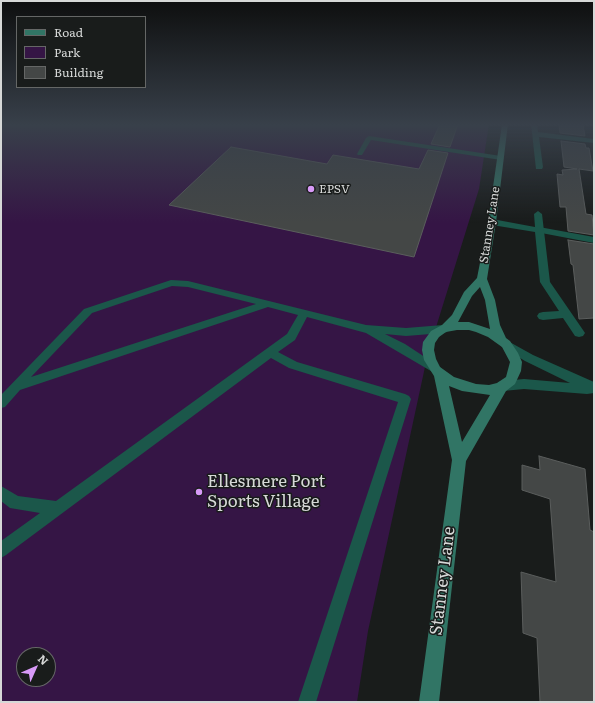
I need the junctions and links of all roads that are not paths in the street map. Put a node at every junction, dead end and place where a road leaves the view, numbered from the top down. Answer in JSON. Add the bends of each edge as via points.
{"nodes":[{"id":1,"x":493,"y":157,"type":"edge"},
{"id":2,"x":538,"y":157,"type":"edge"},
{"id":3,"x":501,"y":158,"type":"joint"},
{"id":4,"x":539,"y":167,"type":"dead end"},
{"id":5,"x":538,"y":214,"type":"dead end"},
{"id":6,"x":492,"y":222,"type":"junction"},
{"id":7,"x":540,"y":230,"type":"junction"},
{"id":8,"x":594,"y":240,"type":"edge"},
{"id":9,"x":482,"y":279,"type":"junction"},
{"id":10,"x":268,"y":304,"type":"junction"},
{"id":11,"x":304,"y":313,"type":"junction"},
{"id":12,"x":566,"y":314,"type":"junction"},
{"id":13,"x":543,"y":316,"type":"dead end"},
{"id":14,"x":366,"y":328,"type":"junction"},
{"id":15,"x":445,"y":328,"type":"junction"},
{"id":16,"x":579,"y":333,"type":"dead end"},
{"id":17,"x":504,"y":342,"type":"junction"},
{"id":18,"x":270,"y":353,"type":"junction"},
{"id":19,"x":438,"y":371,"type":"junction"},
{"id":20,"x":502,"y":386,"type":"junction"},
{"id":21,"x":16,"y":387,"type":"junction"},
{"id":22,"x":594,"y":389,"type":"edge"},
{"id":23,"x":1,"y":404,"type":"edge"},
{"id":24,"x":459,"y":460,"type":"junction"},
{"id":25,"x":1,"y":493,"type":"edge"},
{"id":26,"x":57,"y":508,"type":"junction"},
{"id":27,"x":1,"y":550,"type":"edge"},
{"id":28,"x":307,"y":702,"type":"edge"},
{"id":29,"x":429,"y":702,"type":"edge"}],
"edges":[{"from":1,"to":3,"type":"lane"},
{"from":2,"to":4,"type":"street"},
{"from":3,"to":6,"type":"main road","name":"Stanney Lane"},
{"from":5,"to":7,"type":"street"},
{"from":6,"to":7,"type":"street"},
{"from":6,"to":9,"type":"main road","name":"Stanney Lane"},
{"from":7,"to":8,"type":"lane"},
{"from":7,"to":12,"type":"street","via":[[545,282]]},
{"from":9,"to":15,"type":"main road","name":"Stanney Lane","via":[[468,294],[456,317]]},
{"from":9,"to":17,"type":"main road","name":"Stanney Lane","via":[[490,300],[494,325]]},
{"from":10,"to":11,"type":"lane"},
{"from":10,"to":21,"type":"lane"},
{"from":10,"to":21,"type":"lane","via":[[188,284],[171,283],[88,311]]},
{"from":11,"to":14,"type":"lane"},
{"from":11,"to":18,"type":"lane","via":[[291,336]]},
{"from":12,"to":13,"type":"street"},
{"from":12,"to":16,"type":"street"},
{"from":14,"to":15,"type":"lane","via":[[406,332]]},
{"from":14,"to":19,"type":"lane"},
{"from":15,"to":17,"type":"main road","via":[[469,326],[492,334]]},
{"from":15,"to":19,"type":"main road","via":[[429,342],[430,360]]},
{"from":17,"to":20,"type":"main road","via":[[516,362],[511,380]]},
{"from":17,"to":22,"type":"street","via":[[529,358]]},
{"from":18,"to":26,"type":"lane"},
{"from":18,"to":28,"type":"lane","via":[[292,365],[405,399]]},
{"from":19,"to":20,"type":"main road","via":[[450,381],[469,388],[489,390]]},
{"from":19,"to":24,"type":"main road","name":"Stanney Lane"},
{"from":20,"to":22,"type":"street","via":[[532,384]]},
{"from":20,"to":24,"type":"main road","name":"Stanney Lane"},
{"from":21,"to":23,"type":"lane"},
{"from":24,"to":29,"type":"main road","name":"Stanney Lane"},
{"from":25,"to":26,"type":"lane","via":[[15,503]]},
{"from":26,"to":27,"type":"lane"}]}
